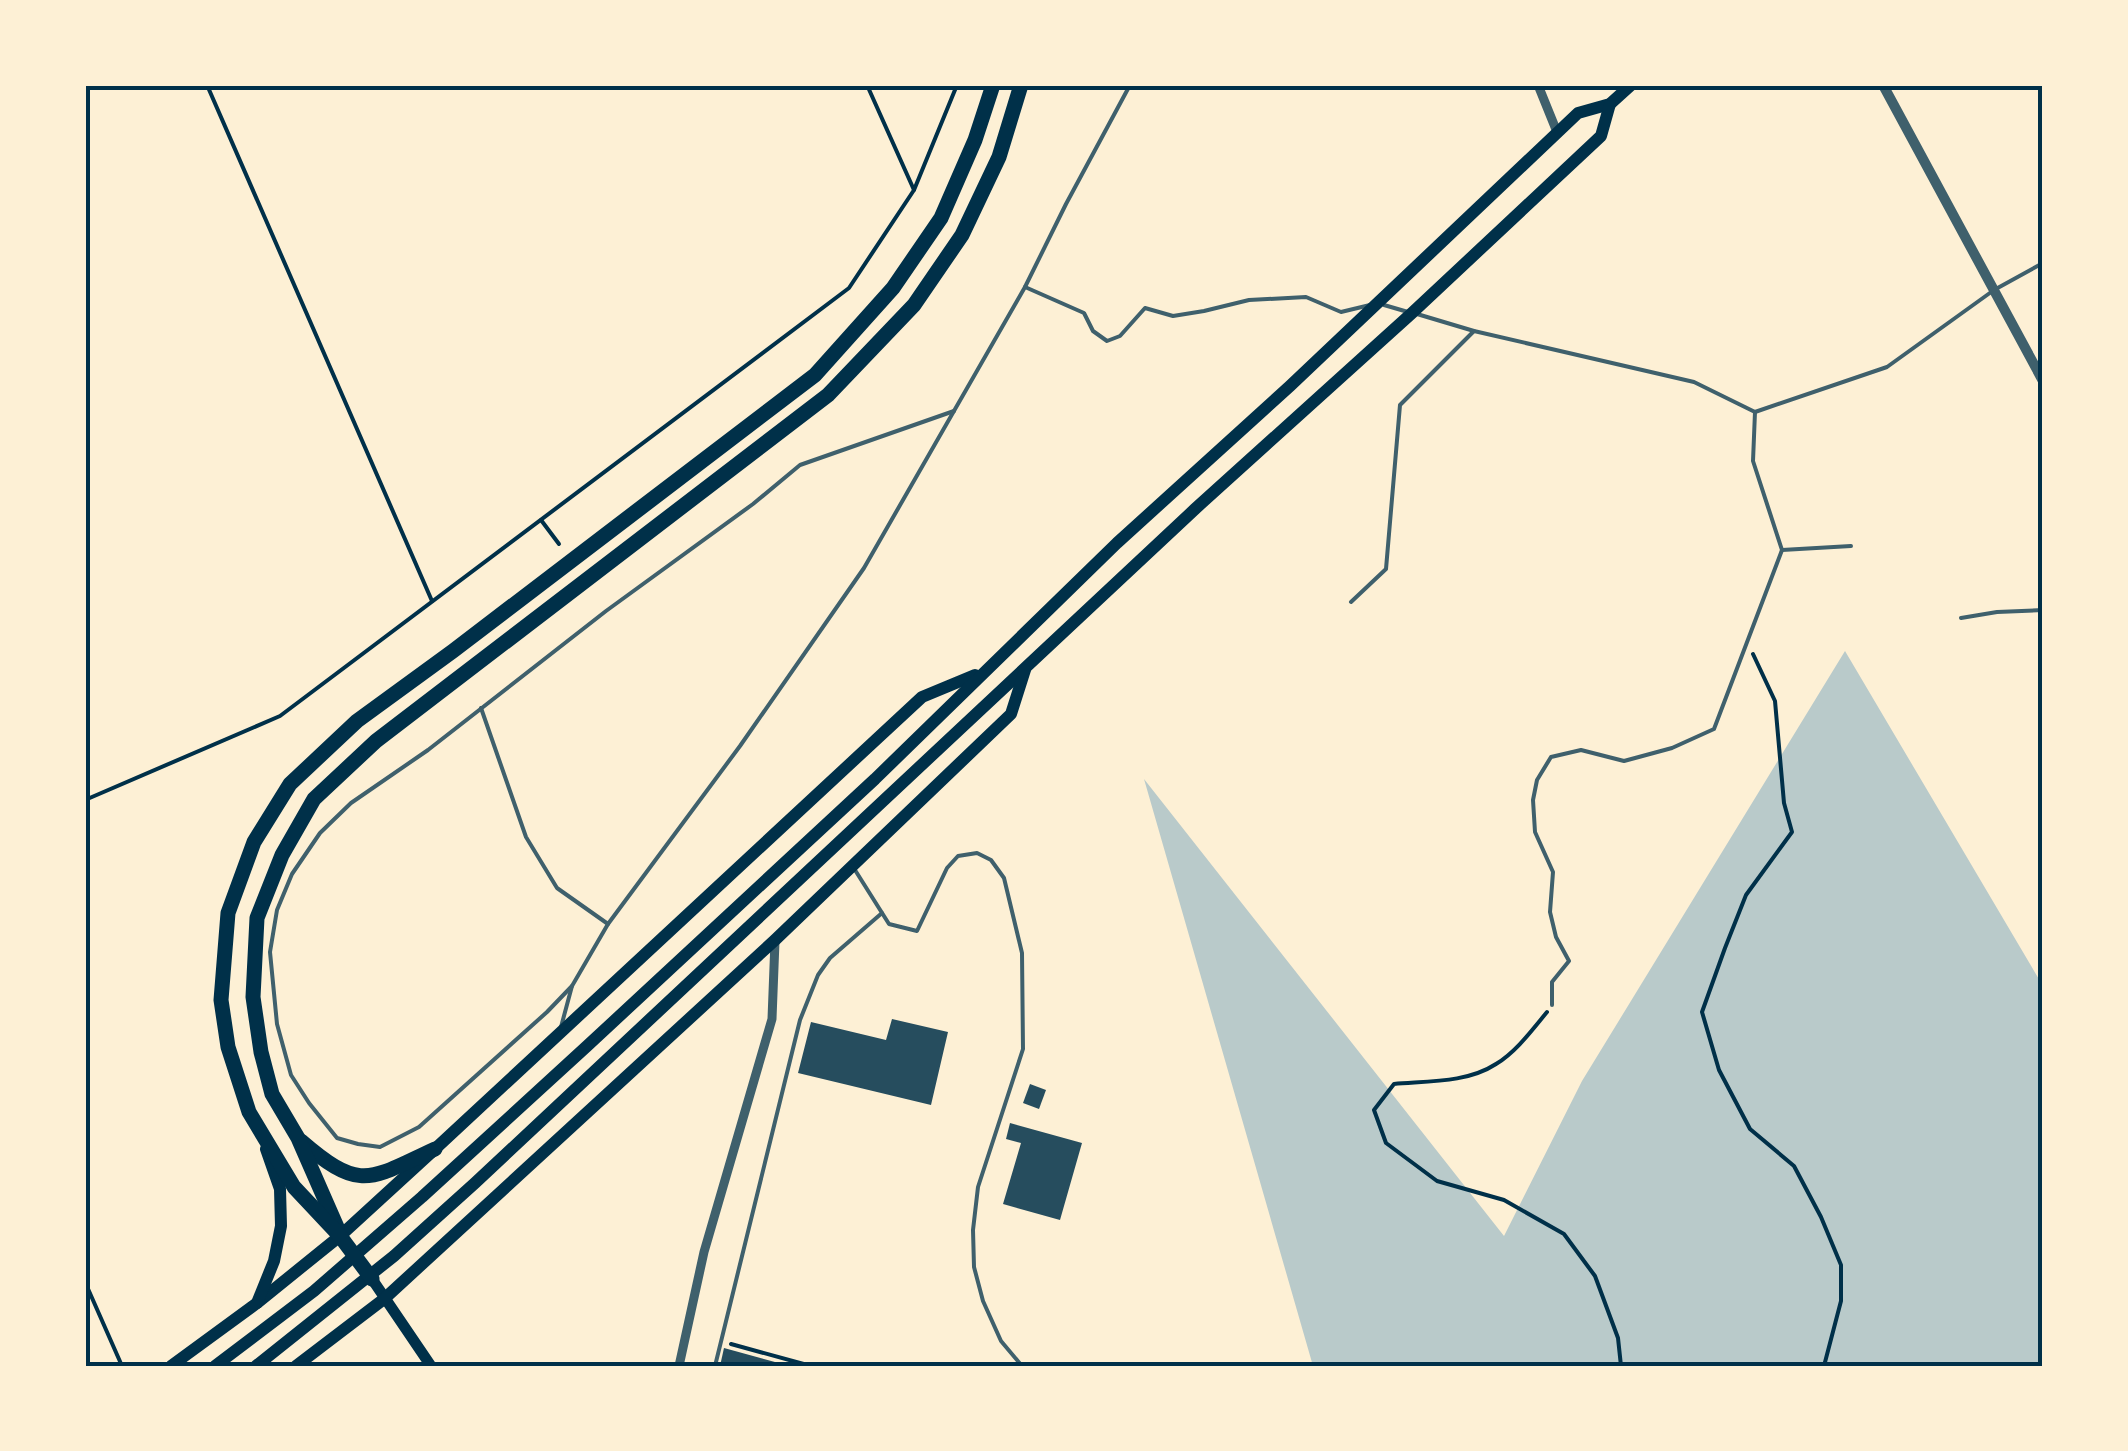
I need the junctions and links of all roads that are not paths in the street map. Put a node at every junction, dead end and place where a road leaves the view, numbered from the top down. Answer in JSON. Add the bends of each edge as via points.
{"nodes":[{"id":1,"x":993,"y":85,"type":"edge"},
{"id":2,"x":1021,"y":85,"type":"edge"},
{"id":3,"x":1130,"y":85,"type":"edge"},
{"id":4,"x":1538,"y":85,"type":"edge"},
{"id":5,"x":1632,"y":85,"type":"edge"},
{"id":6,"x":1884,"y":85,"type":"edge"},
{"id":7,"x":1610,"y":104,"type":"junction"},
{"id":8,"x":1557,"y":132,"type":"junction"},
{"id":9,"x":2043,"y":263,"type":"edge"},
{"id":10,"x":1025,"y":287,"type":"junction"},
{"id":11,"x":1994,"y":290,"type":"junction"},
{"id":12,"x":1378,"y":303,"type":"junction"},
{"id":13,"x":1412,"y":313,"type":"junction"},
{"id":14,"x":1474,"y":331,"type":"junction"},
{"id":15,"x":2043,"y":381,"type":"edge"},
{"id":16,"x":954,"y":411,"type":"junction"},
{"id":17,"x":1754,"y":412,"type":"junction"},
{"id":18,"x":1851,"y":546,"type":"dead end"},
{"id":19,"x":1782,"y":550,"type":"junction"},
{"id":20,"x":1351,"y":602,"type":"dead end"},
{"id":21,"x":2043,"y":610,"type":"edge"},
{"id":22,"x":1961,"y":618,"type":"dead end"},
{"id":23,"x":1026,"y":667,"type":"junction"},
{"id":24,"x":984,"y":671,"type":"junction"},
{"id":25,"x":480,"y":708,"type":"junction"},
{"id":26,"x":852,"y":866,"type":"junction"},
{"id":27,"x":882,"y":913,"type":"junction"},
{"id":28,"x":608,"y":924,"type":"junction"},
{"id":29,"x":775,"y":940,"type":"junction"},
{"id":30,"x":572,"y":986,"type":"junction"},
{"id":31,"x":1552,"y":1006,"type":"road end"},
{"id":32,"x":558,"y":1036,"type":"junction"},
{"id":33,"x":256,"y":1123,"type":"junction"},
{"id":34,"x":298,"y":1138,"type":"junction"},
{"id":35,"x":435,"y":1150,"type":"junction"},
{"id":36,"x":340,"y":1236,"type":"junction"},
{"id":37,"x":372,"y":1278,"type":"joint"},
{"id":38,"x":384,"y":1300,"type":"junction"},
{"id":39,"x":257,"y":1303,"type":"junction"},
{"id":40,"x":172,"y":1366,"type":"edge"},
{"id":41,"x":216,"y":1366,"type":"edge"},
{"id":42,"x":256,"y":1366,"type":"edge"},
{"id":43,"x":296,"y":1366,"type":"edge"},
{"id":44,"x":430,"y":1366,"type":"edge"},
{"id":45,"x":679,"y":1366,"type":"edge"},
{"id":46,"x":715,"y":1366,"type":"edge"},
{"id":47,"x":1022,"y":1366,"type":"edge"}],
"edges":[{"from":1,"to":33,"type":"highway","via":[[941,218],[893,288],[814,375],[358,721],[290,784],[254,842],[228,913],[223,1016]]},
{"from":2,"to":34,"type":"highway","via":[[1000,157],[962,235],[914,305],[828,395],[376,741],[314,799],[282,855],[258,918],[253,997],[272,1094]]},
{"from":3,"to":10,"type":"lane"},
{"from":4,"to":8,"type":"street"},
{"from":5,"to":7,"type":"main road"},
{"from":6,"to":11,"type":"street"},
{"from":7,"to":8,"type":"main road","via":[[1578,113]]},
{"from":7,"to":13,"type":"main road","via":[[1601,136]]},
{"from":8,"to":12,"type":"main road"},
{"from":9,"to":11,"type":"lane"},
{"from":10,"to":12,"type":"lane","via":[[1084,313],[1107,340],[1120,336],[1144,308],[1172,316],[1249,300],[1306,297],[1340,312]]},
{"from":10,"to":16,"type":"lane"},
{"from":11,"to":15,"type":"street"},
{"from":11,"to":17,"type":"lane","via":[[1888,366]]},
{"from":12,"to":13,"type":"lane"},
{"from":12,"to":24,"type":"main road"},
{"from":13,"to":14,"type":"lane"},
{"from":13,"to":23,"type":"main road"},
{"from":14,"to":17,"type":"lane","via":[[1694,382]]},
{"from":14,"to":20,"type":"lane","via":[[1400,405],[1386,570]]},
{"from":16,"to":25,"type":"lane","via":[[800,465]]},
{"from":16,"to":28,"type":"lane","via":[[864,568]]},
{"from":17,"to":19,"type":"lane","via":[[1754,460]]},
{"from":18,"to":19,"type":"lane"},
{"from":19,"to":31,"type":"lane","via":[[1714,729],[1624,761],[1580,750],[1551,757],[1537,780],[1535,832],[1553,872],[1550,912],[1568,960],[1552,982]]},
{"from":21,"to":22,"type":"lane"},
{"from":23,"to":26,"type":"main road","via":[[1011,714]]},
{"from":23,"to":42,"type":"main road","via":[[408,1244]]},
{"from":24,"to":32,"type":"main road","via":[[922,697]]},
{"from":24,"to":41,"type":"main road","via":[[876,779],[422,1197]]},
{"from":25,"to":28,"type":"lane","via":[[526,837],[557,888]]},
{"from":25,"to":30,"type":"lane","via":[[351,802],[292,874],[270,952],[277,1024],[291,1075],[337,1138],[380,1147],[420,1127]]},
{"from":26,"to":27,"type":"lane"},
{"from":26,"to":29,"type":"main road"},
{"from":27,"to":46,"type":"lane","via":[[830,958],[800,1020]]},
{"from":27,"to":47,"type":"lane","via":[[890,924],[917,932],[958,856],[991,860],[1004,878],[1022,953],[1024,1048],[978,1187],[974,1267],[982,1301]]},
{"from":28,"to":30,"type":"lane"},
{"from":29,"to":38,"type":"main road"},
{"from":29,"to":45,"type":"street","via":[[772,1019],[704,1252]]},
{"from":30,"to":32,"type":"lane"},
{"from":32,"to":35,"type":"main road"},
{"from":33,"to":36,"type":"highway","via":[[294,1187]]},
{"from":33,"to":39,"type":"main road","via":[[280,1189],[281,1226]]},
{"from":34,"to":35,"type":"highway","via":[[325,1162],[361,1177]]},
{"from":34,"to":36,"type":"highway"},
{"from":35,"to":36,"type":"main road"},
{"from":36,"to":37,"type":"highway"},
{"from":36,"to":39,"type":"main road"},
{"from":37,"to":38,"type":"main road"},
{"from":38,"to":43,"type":"main road"},
{"from":38,"to":44,"type":"main road"},
{"from":39,"to":40,"type":"main road"}]}
